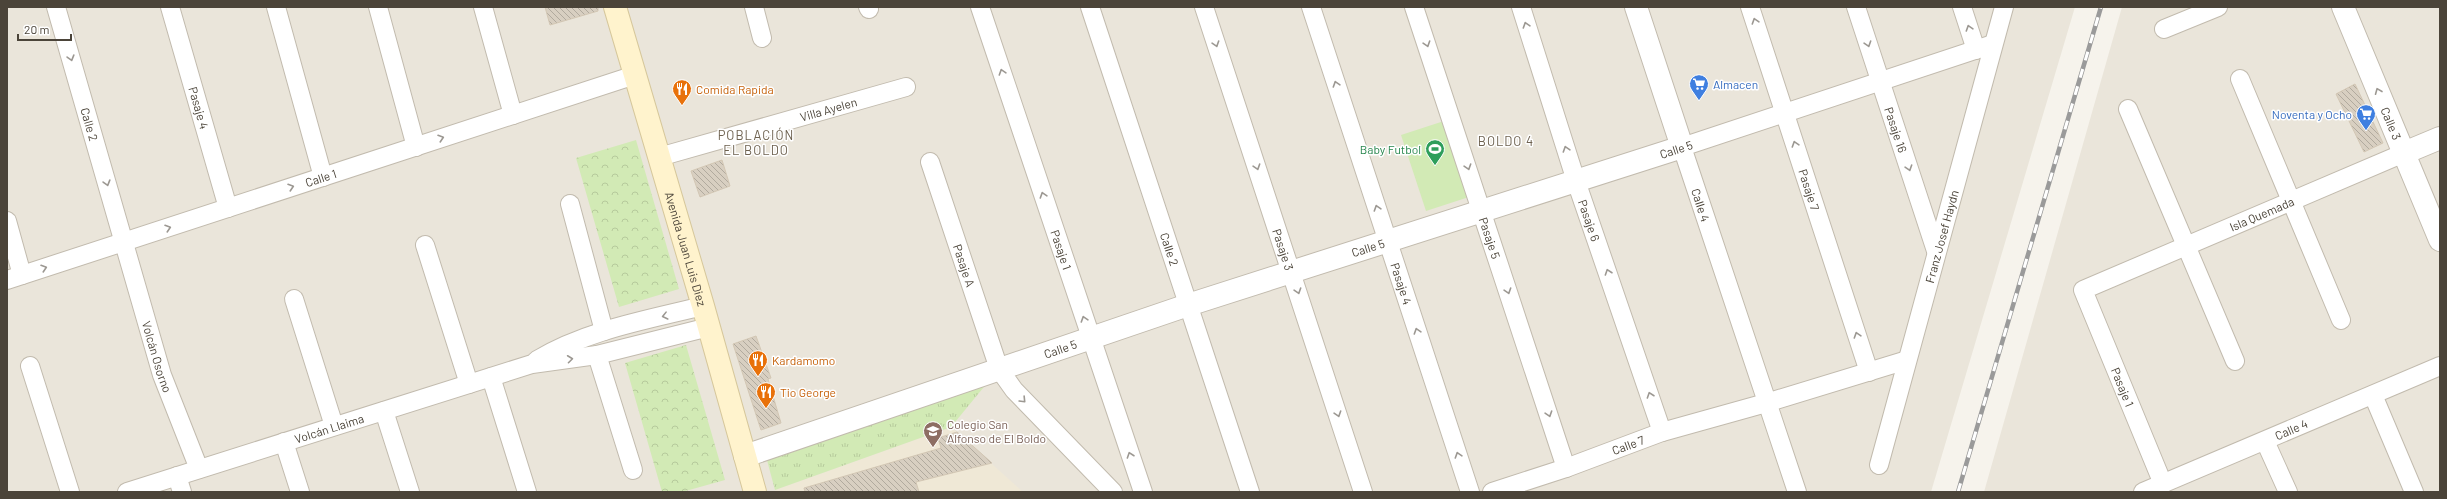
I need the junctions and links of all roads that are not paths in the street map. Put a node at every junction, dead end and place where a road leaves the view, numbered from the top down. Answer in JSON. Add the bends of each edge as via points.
{"nodes":[{"id":1,"x":56,"y":7,"type":"edge"},
{"id":2,"x":170,"y":7,"type":"edge"},
{"id":3,"x":276,"y":7,"type":"edge"},
{"id":4,"x":378,"y":7,"type":"edge"},
{"id":5,"x":483,"y":7,"type":"edge"},
{"id":6,"x":615,"y":7,"type":"edge"},
{"id":7,"x":754,"y":7,"type":"edge"},
{"id":8,"x":980,"y":7,"type":"edge"},
{"id":9,"x":1090,"y":7,"type":"edge"},
{"id":10,"x":1204,"y":7,"type":"edge"},
{"id":11,"x":1311,"y":7,"type":"edge"},
{"id":12,"x":1414,"y":7,"type":"edge"},
{"id":13,"x":1520,"y":7,"type":"edge"},
{"id":14,"x":1636,"y":7,"type":"edge"},
{"id":15,"x":1750,"y":7,"type":"edge"},
{"id":16,"x":1856,"y":7,"type":"edge"},
{"id":17,"x":1962,"y":7,"type":"edge"},
{"id":18,"x":2004,"y":7,"type":"edge"},
{"id":19,"x":2218,"y":7,"type":"edge"},
{"id":20,"x":2343,"y":7,"type":"edge"},
{"id":21,"x":2164,"y":29,"type":"dead end"},
{"id":22,"x":762,"y":38,"type":"dead end"},
{"id":23,"x":1993,"y":44,"type":"junction"},
{"id":24,"x":1976,"y":50,"type":"junction"},
{"id":25,"x":635,"y":75,"type":"junction"},
{"id":26,"x":2240,"y":79,"type":"dead end"},
{"id":27,"x":1880,"y":81,"type":"junction"},
{"id":28,"x":906,"y":87,"type":"dead end"},
{"id":29,"x":2128,"y":110,"type":"dead end"},
{"id":30,"x":1785,"y":113,"type":"junction"},
{"id":31,"x":513,"y":115,"type":"junction"},
{"id":32,"x":2440,"y":138,"type":"edge"},
{"id":33,"x":416,"y":146,"type":"junction"},
{"id":34,"x":1682,"y":147,"type":"junction"},
{"id":35,"x":2404,"y":153,"type":"junction"},
{"id":36,"x":658,"y":157,"type":"junction"},
{"id":37,"x":930,"y":162,"type":"dead end"},
{"id":38,"x":323,"y":177,"type":"junction"},
{"id":39,"x":1576,"y":181,"type":"junction"},
{"id":40,"x":2291,"y":200,"type":"junction"},
{"id":41,"x":570,"y":204,"type":"dead end"},
{"id":42,"x":228,"y":208,"type":"junction"},
{"id":43,"x":1482,"y":211,"type":"junction"},
{"id":44,"x":7,"y":220,"type":"edge"},
{"id":45,"x":2440,"y":240,"type":"edge"},
{"id":46,"x":1388,"y":241,"type":"junction"},
{"id":47,"x":124,"y":242,"type":"junction"},
{"id":48,"x":425,"y":245,"type":"dead end"},
{"id":49,"x":2186,"y":245,"type":"junction"},
{"id":50,"x":1936,"y":251,"type":"junction"},
{"id":51,"x":1292,"y":272,"type":"junction"},
{"id":52,"x":15,"y":277,"type":"edge"},
{"id":53,"x":2083,"y":290,"type":"joint"},
{"id":54,"x":294,"y":299,"type":"dead end"},
{"id":55,"x":1188,"y":305,"type":"junction"},
{"id":56,"x":703,"y":306,"type":"junction"},
{"id":57,"x":2341,"y":320,"type":"dead end"},
{"id":58,"x":709,"y":327,"type":"junction"},
{"id":59,"x":604,"y":331,"type":"junction"},
{"id":60,"x":1090,"y":338,"type":"junction"},
{"id":61,"x":597,"y":355,"type":"junction"},
{"id":62,"x":1907,"y":360,"type":"junction"},
{"id":63,"x":2235,"y":361,"type":"dead end"},
{"id":64,"x":532,"y":364,"type":"junction"},
{"id":65,"x":30,"y":366,"type":"dead end"},
{"id":66,"x":2440,"y":366,"type":"edge"},
{"id":67,"x":999,"y":369,"type":"junction"},
{"id":68,"x":1869,"y":372,"type":"junction"},
{"id":69,"x":491,"y":377,"type":"junction"},
{"id":70,"x":469,"y":384,"type":"junction"},
{"id":71,"x":2373,"y":395,"type":"junction"},
{"id":72,"x":1766,"y":403,"type":"junction"},
{"id":73,"x":384,"y":410,"type":"junction"},
{"id":74,"x":334,"y":426,"type":"junction"},
{"id":75,"x":1662,"y":432,"type":"junction"},
{"id":76,"x":2265,"y":441,"type":"junction"},
{"id":77,"x":284,"y":442,"type":"junction"},
{"id":78,"x":744,"y":456,"type":"junction"},
{"id":79,"x":1879,"y":465,"type":"dead end"},
{"id":80,"x":1566,"y":468,"type":"junction"},
{"id":81,"x":199,"y":469,"type":"junction"},
{"id":82,"x":633,"y":470,"type":"dead end"},
{"id":83,"x":180,"y":484,"type":"edge"},
{"id":84,"x":2163,"y":484,"type":"junction"},
{"id":85,"x":70,"y":492,"type":"edge"},
{"id":86,"x":127,"y":492,"type":"edge"},
{"id":87,"x":300,"y":492,"type":"edge"},
{"id":88,"x":410,"y":492,"type":"edge"},
{"id":89,"x":527,"y":492,"type":"edge"},
{"id":90,"x":755,"y":492,"type":"edge"},
{"id":91,"x":1113,"y":492,"type":"edge"},
{"id":92,"x":1143,"y":492,"type":"edge"},
{"id":93,"x":1250,"y":492,"type":"edge"},
{"id":94,"x":1364,"y":492,"type":"edge"},
{"id":95,"x":1470,"y":492,"type":"edge"},
{"id":96,"x":1492,"y":492,"type":"edge"},
{"id":97,"x":1797,"y":492,"type":"edge"},
{"id":98,"x":2143,"y":492,"type":"edge"},
{"id":99,"x":2288,"y":492,"type":"edge"},
{"id":100,"x":2414,"y":492,"type":"edge"}],
"edges":[{"from":1,"to":47,"type":"street","name":"Calle 2","one_way":true},
{"from":2,"to":42,"type":"street","name":"Pasaje 4"},
{"from":3,"to":38,"type":"street"},
{"from":4,"to":33,"type":"street"},
{"from":5,"to":31,"type":"street"},
{"from":6,"to":25,"type":"main road","name":"Avenida Juan Luis Diez"},
{"from":7,"to":22,"type":"street"},
{"from":60,"to":8,"type":"street","name":"Pasaje 1","one_way":true},
{"from":9,"to":55,"type":"street","name":"Calle 2"},
{"from":10,"to":51,"type":"street","name":"Pasaje 3","one_way":true},
{"from":46,"to":11,"type":"street","name":"Pasaje 4","one_way":true},
{"from":12,"to":43,"type":"street","name":"Pasaje 5","one_way":true},
{"from":39,"to":13,"type":"street","name":"Pasaje 6","one_way":true},
{"from":14,"to":34,"type":"street","name":"Calle 4"},
{"from":30,"to":15,"type":"street","name":"Pasaje 7","one_way":true},
{"from":16,"to":27,"type":"street","name":"Pasaje 16","one_way":true},
{"from":24,"to":17,"type":"street","one_way":true},
{"from":18,"to":23,"type":"street","name":"Franz Josef Haydn"},
{"from":19,"to":21,"type":"street"},
{"from":35,"to":20,"type":"street","name":"Calle 3","one_way":true},
{"from":23,"to":24,"type":"street","name":"Calle 5"},
{"from":23,"to":50,"type":"street","name":"Franz Josef Haydn"},
{"from":24,"to":27,"type":"street","name":"Calle 5"},
{"from":25,"to":31,"type":"street","name":"Calle 1"},
{"from":25,"to":36,"type":"main road","name":"Avenida Juan Luis Diez"},
{"from":26,"to":40,"type":"street"},
{"from":27,"to":30,"type":"street","name":"Calle 5"},
{"from":27,"to":50,"type":"street","name":"Pasaje 16","one_way":true},
{"from":28,"to":36,"type":"street","name":"Villa Ayelen"},
{"from":29,"to":49,"type":"street"},
{"from":30,"to":34,"type":"street","name":"Calle 5"},
{"from":68,"to":30,"type":"street","name":"Pasaje 7","one_way":true},
{"from":33,"to":31,"type":"street","name":"Calle 1","one_way":true},
{"from":32,"to":35,"type":"street","name":"Isla Quemada"},
{"from":33,"to":38,"type":"street","name":"Calle 1"},
{"from":34,"to":39,"type":"street","name":"Calle 5"},
{"from":34,"to":72,"type":"street","name":"Calle 4"},
{"from":35,"to":40,"type":"street","name":"Isla Quemada"},
{"from":35,"to":45,"type":"street","name":"Calle 3"},
{"from":36,"to":56,"type":"main road","name":"Avenida Juan Luis Diez"},
{"from":37,"to":67,"type":"street","name":"Pasaje A"},
{"from":42,"to":38,"type":"street","name":"Calle 1","one_way":true},
{"from":39,"to":43,"type":"street","name":"Calle 5"},
{"from":75,"to":39,"type":"street","name":"Pasaje 6","one_way":true},
{"from":40,"to":49,"type":"street","name":"Isla Quemada"},
{"from":40,"to":57,"type":"street"},
{"from":41,"to":59,"type":"street"},
{"from":47,"to":42,"type":"street","name":"Calle 1","one_way":true},
{"from":43,"to":46,"type":"street","name":"Calle 5"},
{"from":43,"to":80,"type":"street","name":"Pasaje 5","one_way":true},
{"from":44,"to":52,"type":"street"},
{"from":46,"to":51,"type":"street","name":"Calle 5"},
{"from":95,"to":46,"type":"street","name":"Pasaje 4","one_way":true},
{"from":52,"to":47,"type":"street","name":"Calle 1","one_way":true},
{"from":47,"to":81,"type":"street","name":"Volcán Osorno","via":[[164,382]]},
{"from":48,"to":70,"type":"street"},
{"from":49,"to":53,"type":"street","name":"Isla Quemada"},
{"from":49,"to":63,"type":"street"},
{"from":50,"to":62,"type":"street","name":"Franz Josef Haydn"},
{"from":51,"to":55,"type":"street","name":"Calle 5"},
{"from":51,"to":94,"type":"street","name":"Pasaje 3","one_way":true},
{"from":53,"to":84,"type":"street","name":"Pasaje 1"},
{"from":54,"to":74,"type":"street"},
{"from":55,"to":60,"type":"street","name":"Calle 5"},
{"from":55,"to":93,"type":"street","name":"Calle 2"},
{"from":56,"to":58,"type":"main road","name":"Avenida Juan Luis Diez"},
{"from":56,"to":59,"type":"street","name":"Volcán Llaima","one_way":true},
{"from":58,"to":61,"type":"street","name":"Volcán Llaima"},
{"from":58,"to":78,"type":"main road","name":"Avenida Juan Luis Diez"},
{"from":59,"to":64,"type":"street","name":"Volcán Llaima","via":[[560,346]]},
{"from":60,"to":67,"type":"street","name":"Calle 5"},
{"from":92,"to":60,"type":"street","name":"Pasaje 1","one_way":true},
{"from":64,"to":61,"type":"street","name":"Volcán Llaima","one_way":true},
{"from":61,"to":82,"type":"street"},
{"from":62,"to":68,"type":"street","name":"Calle 7"},
{"from":62,"to":79,"type":"street","name":"Franz Josef Haydn"},
{"from":64,"to":69,"type":"street","name":"Volcán Llaima"},
{"from":65,"to":85,"type":"street"},
{"from":66,"to":71,"type":"street","name":"Calle 4"},
{"from":67,"to":78,"type":"street","name":"Calle 5"},
{"from":67,"to":91,"type":"street","name":"Pasaje A","one_way":true,"via":[[1014,390]]},
{"from":68,"to":72,"type":"street","name":"Calle 7"},
{"from":69,"to":70,"type":"street","name":"Volcán Llaima"},
{"from":69,"to":89,"type":"street"},
{"from":70,"to":73,"type":"street","name":"Volcán Llaima"},
{"from":71,"to":76,"type":"street","name":"Calle 4"},
{"from":71,"to":100,"type":"street"},
{"from":72,"to":75,"type":"street","name":"Calle 7"},
{"from":72,"to":97,"type":"street","name":"Calle 4"},
{"from":73,"to":74,"type":"street","name":"Volcán Llaima"},
{"from":73,"to":88,"type":"street"},
{"from":74,"to":77,"type":"street","name":"Volcán Llaima"},
{"from":75,"to":80,"type":"street","name":"Calle 7"},
{"from":76,"to":84,"type":"street","name":"Calle 4"},
{"from":76,"to":99,"type":"street"},
{"from":77,"to":81,"type":"street","name":"Volcán Llaima"},
{"from":77,"to":87,"type":"street"},
{"from":78,"to":90,"type":"main road","name":"Avenida Juan Luis Diez"},
{"from":80,"to":96,"type":"street","name":"Calle 7"},
{"from":81,"to":83,"type":"street","name":"Volcán Llaima"},
{"from":83,"to":86,"type":"street","name":"Volcán Llaima"},
{"from":84,"to":98,"type":"street","name":"Calle 4"}]}
